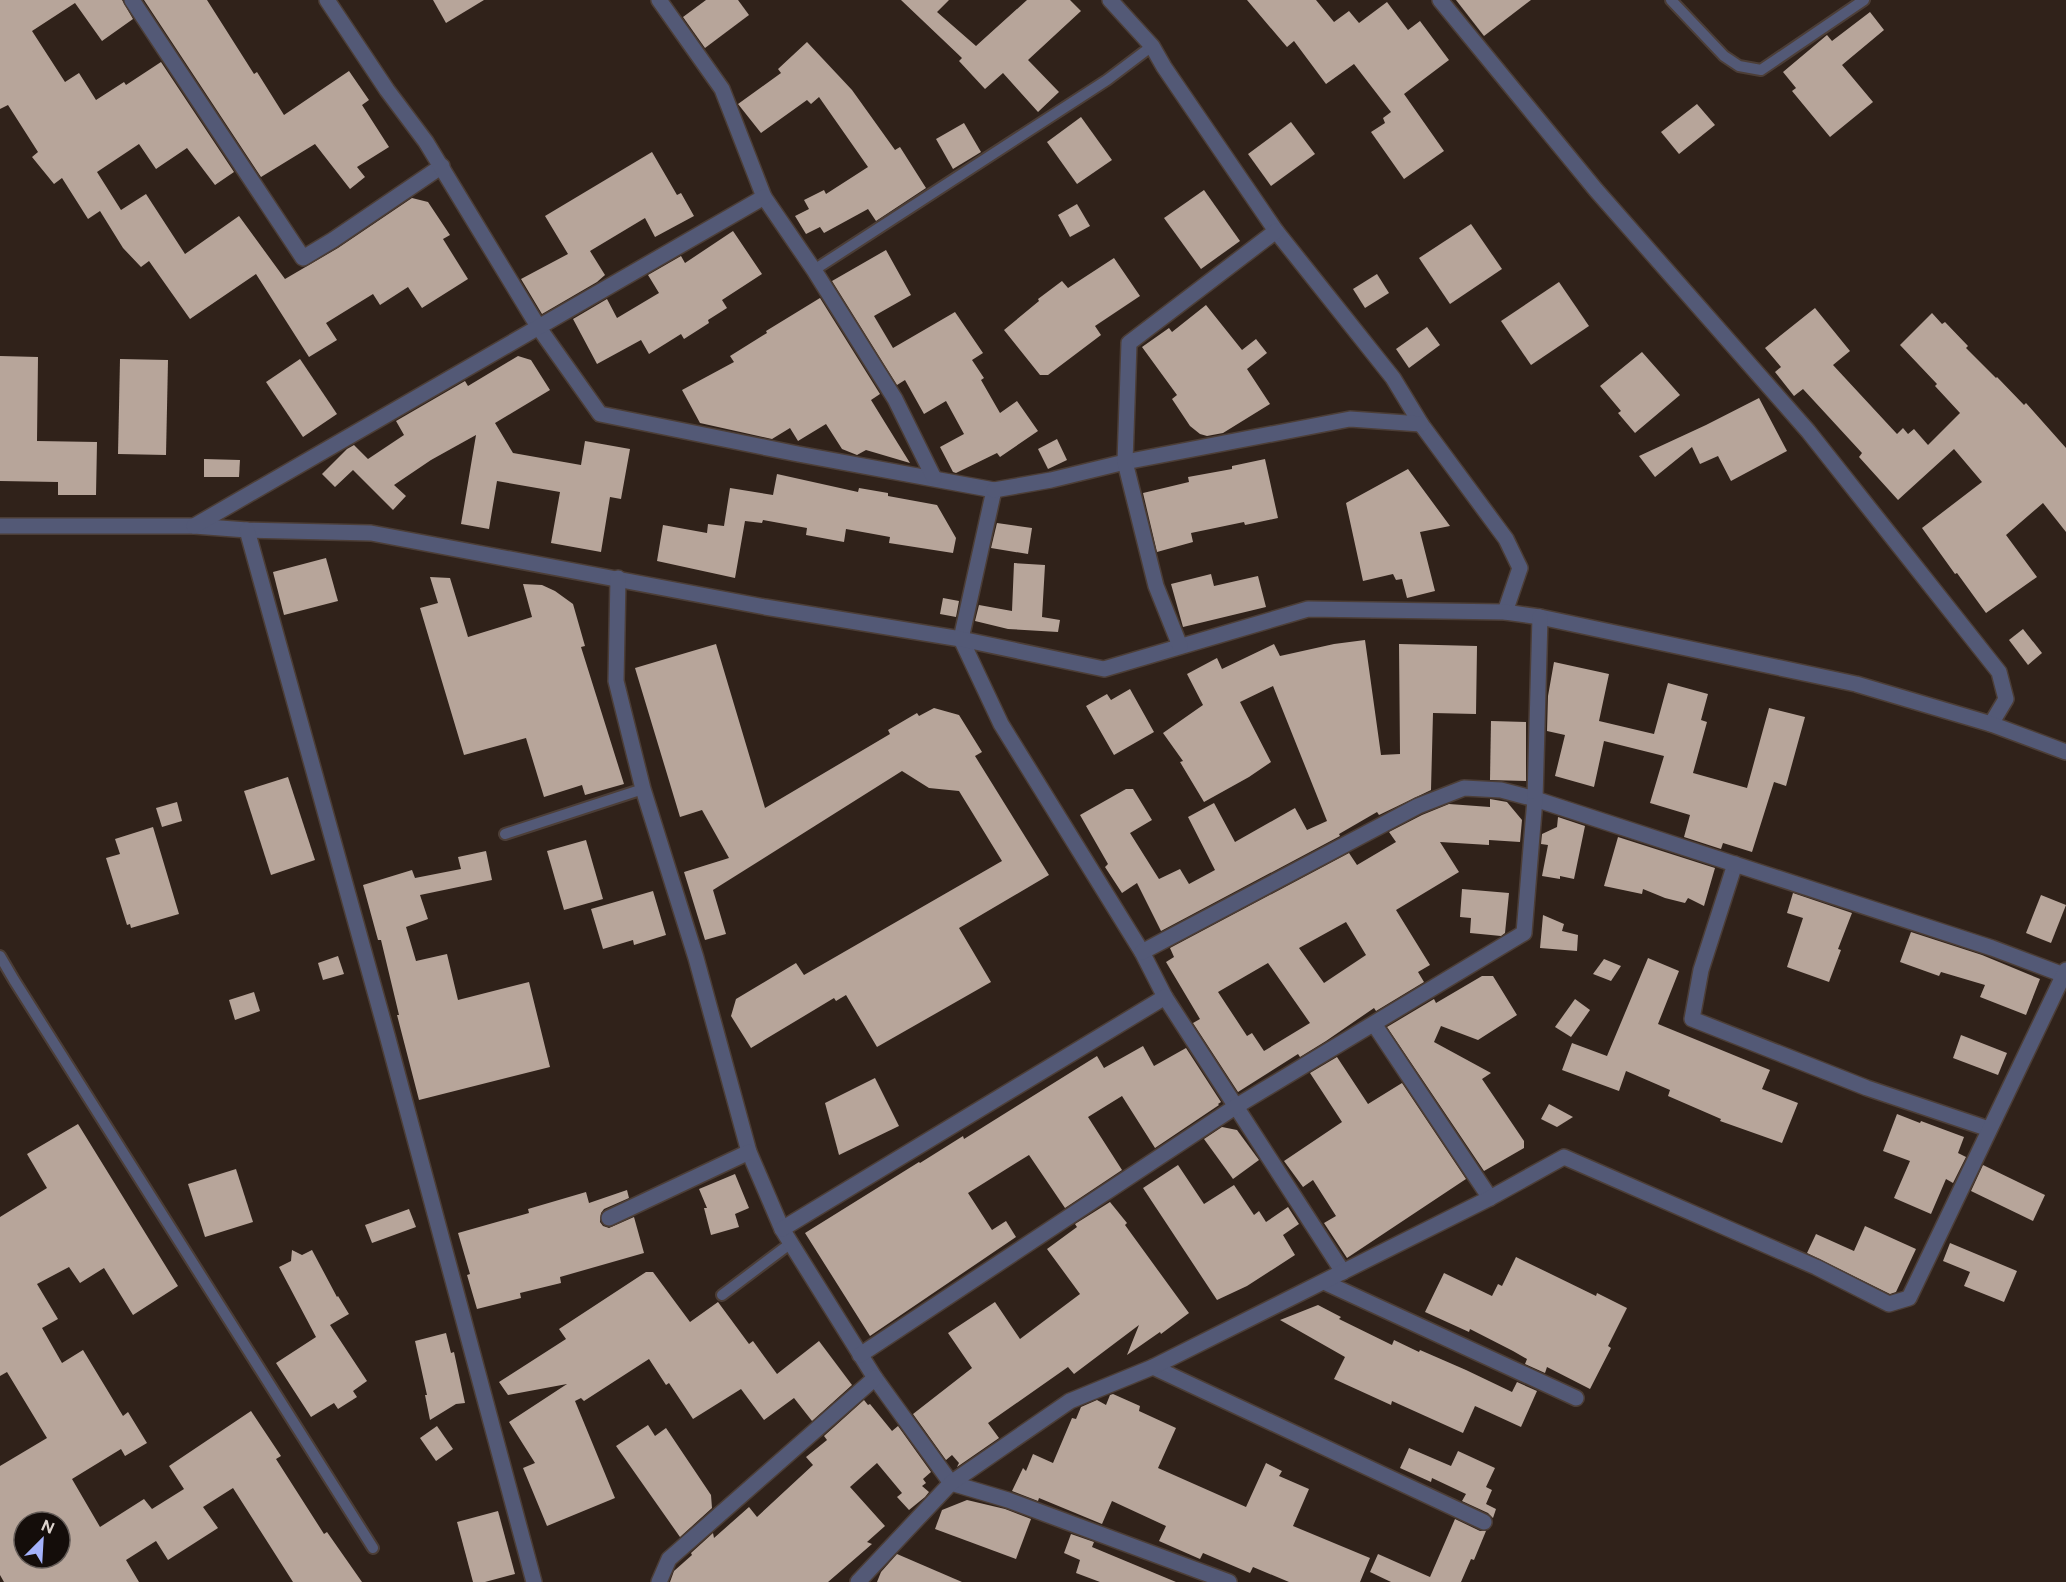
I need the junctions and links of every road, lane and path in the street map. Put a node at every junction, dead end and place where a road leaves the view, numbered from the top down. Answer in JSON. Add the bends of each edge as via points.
{"nodes":[{"id":1,"x":132,"y":0,"type":"edge"},
{"id":2,"x":327,"y":0,"type":"edge"},
{"id":3,"x":659,"y":0,"type":"edge"},
{"id":4,"x":1110,"y":0,"type":"edge"},
{"id":5,"x":1440,"y":0,"type":"edge"},
{"id":6,"x":1671,"y":0,"type":"edge"},
{"id":7,"x":1864,"y":0,"type":"edge"},
{"id":8,"x":1152,"y":46,"type":"junction"},
{"id":9,"x":442,"y":166,"type":"junction"},
{"id":10,"x":764,"y":197,"type":"junction"},
{"id":11,"x":1276,"y":231,"type":"junction"},
{"id":12,"x":814,"y":270,"type":"junction"},
{"id":13,"x":539,"y":328,"type":"junction"},
{"id":14,"x":1421,"y":424,"type":"junction"},
{"id":15,"x":1125,"y":462,"type":"junction"},
{"id":16,"x":934,"y":478,"type":"junction"},
{"id":17,"x":994,"y":490,"type":"junction"},
{"id":18,"x":0,"y":526,"type":"edge"},
{"id":19,"x":194,"y":526,"type":"junction"},
{"id":20,"x":247,"y":530,"type":"junction"},
{"id":21,"x":618,"y":578,"type":"junction"},
{"id":22,"x":1505,"y":612,"type":"junction"},
{"id":23,"x":1540,"y":617,"type":"junction"},
{"id":24,"x":961,"y":639,"type":"junction"},
{"id":25,"x":1180,"y":646,"type":"junction"},
{"id":26,"x":1991,"y":724,"type":"junction"},
{"id":27,"x":2066,"y":752,"type":"edge"},
{"id":28,"x":643,"y":789,"type":"junction"},
{"id":29,"x":1534,"y":799,"type":"junction"},
{"id":30,"x":505,"y":834,"type":"dead end"},
{"id":31,"x":1735,"y":864,"type":"junction"},
{"id":32,"x":1142,"y":952,"type":"junction"},
{"id":33,"x":0,"y":956,"type":"edge"},
{"id":34,"x":2065,"y":972,"type":"edge"},
{"id":35,"x":1165,"y":997,"type":"junction"},
{"id":36,"x":1374,"y":1024,"type":"junction"},
{"id":37,"x":1235,"y":1107,"type":"junction"},
{"id":38,"x":1989,"y":1129,"type":"junction"},
{"id":39,"x":749,"y":1152,"type":"junction"},
{"id":40,"x":1490,"y":1198,"type":"junction"},
{"id":41,"x":609,"y":1218,"type":"dead end"},
{"id":42,"x":782,"y":1230,"type":"junction"},
{"id":43,"x":791,"y":1244,"type":"junction"},
{"id":44,"x":1343,"y":1272,"type":"junction"},
{"id":45,"x":1324,"y":1282,"type":"junction"},
{"id":46,"x":722,"y":1294,"type":"dead end"},
{"id":47,"x":860,"y":1355,"type":"junction"},
{"id":48,"x":1153,"y":1367,"type":"junction"},
{"id":49,"x":875,"y":1378,"type":"junction"},
{"id":50,"x":1576,"y":1398,"type":"dead end"},
{"id":51,"x":951,"y":1483,"type":"junction"},
{"id":52,"x":1485,"y":1522,"type":"dead end"},
{"id":53,"x":373,"y":1548,"type":"dead end"},
{"id":54,"x":534,"y":1582,"type":"edge"},
{"id":55,"x":659,"y":1582,"type":"edge"},
{"id":56,"x":858,"y":1582,"type":"edge"},
{"id":57,"x":1229,"y":1582,"type":"edge"}],
"edges":[{"from":1,"to":9,"type":"street","via":[[303,258]]},
{"from":2,"to":9,"type":"street"},
{"from":3,"to":10,"type":"street","via":[[722,89]]},
{"from":4,"to":8,"type":"street"},
{"from":5,"to":26,"type":"street","via":[[1596,190],[1808,431],[2000,672],[2006,699]]},
{"from":6,"to":7,"type":"lane","via":[[1724,56],[1739,66],[1761,70]]},
{"from":8,"to":11,"type":"street"},
{"from":8,"to":12,"type":"lane","via":[[1107,80]]},
{"from":9,"to":13,"type":"street"},
{"from":10,"to":12,"type":"street"},
{"from":10,"to":13,"type":"street"},
{"from":11,"to":14,"type":"street","via":[[1393,378]]},
{"from":11,"to":15,"type":"street","via":[[1128,343]]},
{"from":12,"to":16,"type":"street","via":[[895,399]]},
{"from":13,"to":16,"type":"street","via":[[600,414]]},
{"from":13,"to":19,"type":"street"},
{"from":14,"to":15,"type":"street","via":[[1350,419]]},
{"from":14,"to":22,"type":"street","via":[[1506,538],[1520,568]]},
{"from":15,"to":17,"type":"street"},
{"from":15,"to":25,"type":"street","via":[[1156,586]]},
{"from":16,"to":17,"type":"street"},
{"from":17,"to":24,"type":"street"},
{"from":18,"to":19,"type":"street"},
{"from":19,"to":20,"type":"street"},
{"from":20,"to":21,"type":"street","via":[[371,533]]},
{"from":20,"to":54,"type":"street"},
{"from":21,"to":24,"type":"street","via":[[765,608]]},
{"from":21,"to":28,"type":"street","via":[[616,681]]},
{"from":22,"to":23,"type":"street"},
{"from":22,"to":25,"type":"street","via":[[1308,609]]},
{"from":23,"to":26,"type":"street","via":[[1856,684]]},
{"from":23,"to":29,"type":"street"},
{"from":24,"to":25,"type":"street","via":[[1104,669]]},
{"from":24,"to":32,"type":"street","via":[[1001,724]]},
{"from":26,"to":27,"type":"street"},
{"from":28,"to":30,"type":"lane"},
{"from":28,"to":39,"type":"street","via":[[696,958]]},
{"from":29,"to":31,"type":"street"},
{"from":29,"to":32,"type":"street","via":[[1501,790],[1464,788],[1418,806]]},
{"from":29,"to":36,"type":"street","via":[[1524,933]]},
{"from":31,"to":34,"type":"street"},
{"from":31,"to":38,"type":"street","via":[[1701,970],[1692,1019],[1867,1088]]},
{"from":32,"to":35,"type":"street"},
{"from":33,"to":53,"type":"lane"},
{"from":34,"to":38,"type":"street"},
{"from":35,"to":37,"type":"street"},
{"from":35,"to":42,"type":"street"},
{"from":36,"to":37,"type":"street"},
{"from":36,"to":40,"type":"street"},
{"from":37,"to":44,"type":"street"},
{"from":37,"to":47,"type":"street"},
{"from":38,"to":40,"type":"street","via":[[1909,1298],[1889,1304],[1564,1157]]},
{"from":39,"to":41,"type":"street"},
{"from":39,"to":42,"type":"street"},
{"from":40,"to":44,"type":"street"},
{"from":42,"to":43,"type":"street"},
{"from":43,"to":46,"type":"lane"},
{"from":43,"to":47,"type":"street"},
{"from":44,"to":45,"type":"street"},
{"from":45,"to":48,"type":"street"},
{"from":45,"to":50,"type":"street"},
{"from":47,"to":49,"type":"street"},
{"from":48,"to":51,"type":"street","via":[[1070,1401]]},
{"from":48,"to":52,"type":"street"},
{"from":49,"to":51,"type":"street"},
{"from":49,"to":55,"type":"street","via":[[669,1559]]},
{"from":51,"to":56,"type":"street"},
{"from":51,"to":57,"type":"street","via":[[1008,1500]]}]}
